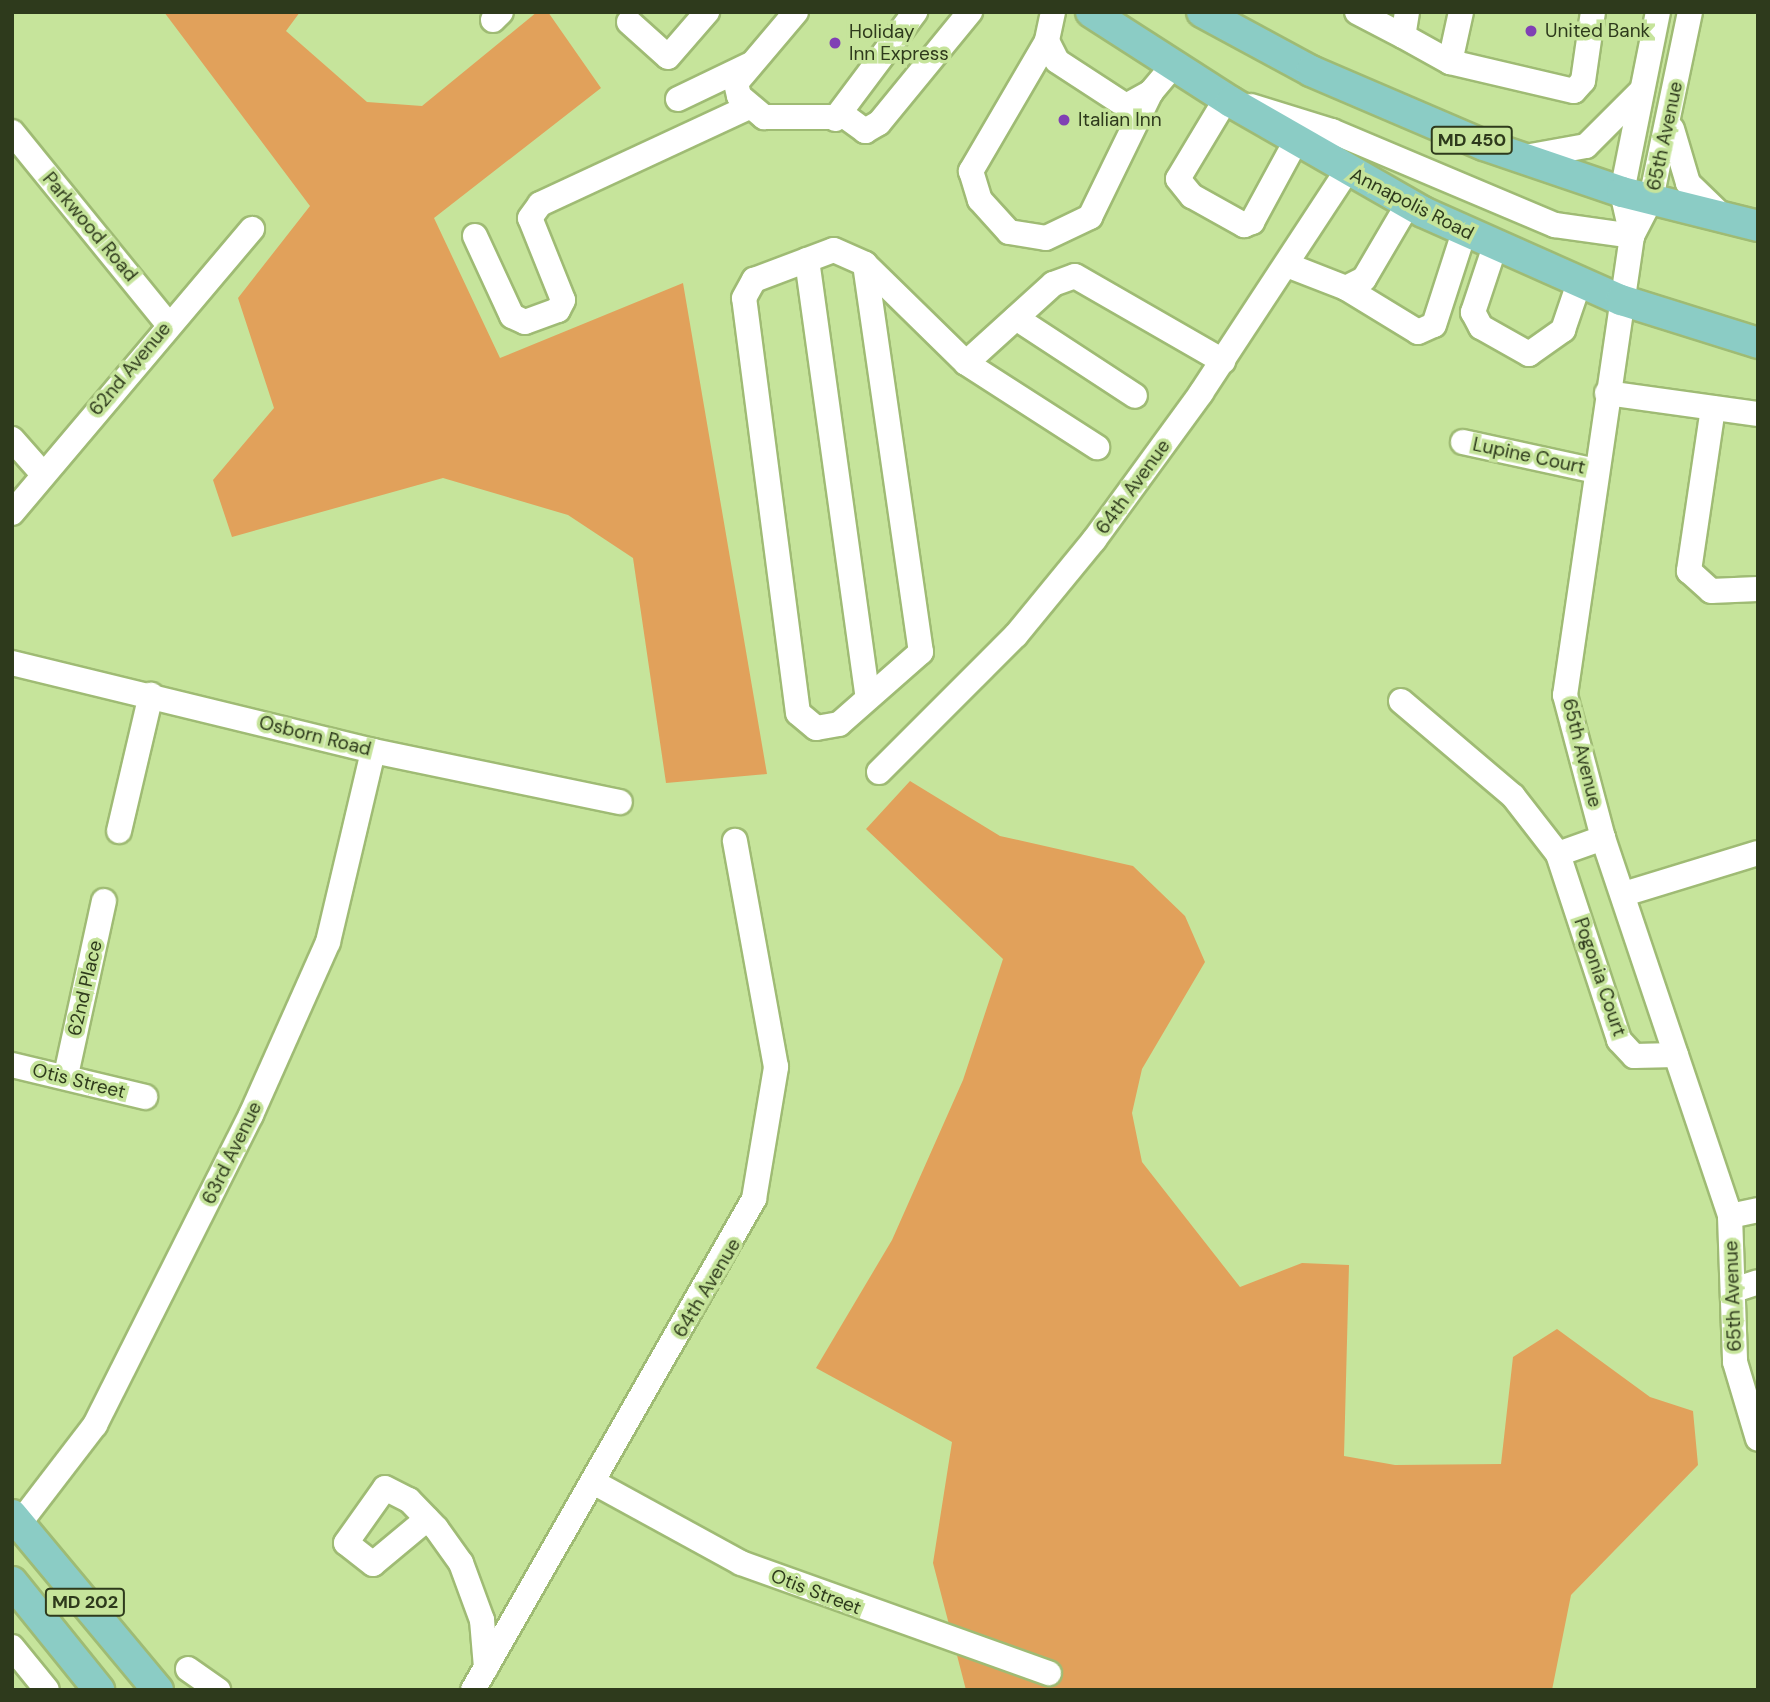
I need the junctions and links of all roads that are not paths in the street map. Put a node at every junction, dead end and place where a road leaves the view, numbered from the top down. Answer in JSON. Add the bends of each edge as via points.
{"nodes":[{"id":1,"x":707,"y":12,"type":"edge"},
{"id":2,"x":796,"y":12,"type":"edge"},
{"id":3,"x":915,"y":12,"type":"edge"},
{"id":4,"x":970,"y":12,"type":"edge"},
{"id":5,"x":1053,"y":12,"type":"edge"},
{"id":6,"x":1091,"y":12,"type":"edge"},
{"id":7,"x":1202,"y":12,"type":"edge"},
{"id":8,"x":1357,"y":12,"type":"edge"},
{"id":9,"x":1461,"y":12,"type":"edge"},
{"id":10,"x":1593,"y":12,"type":"edge"},
{"id":11,"x":1658,"y":12,"type":"edge"},
{"id":12,"x":1690,"y":12,"type":"edge"},
{"id":13,"x":628,"y":16,"type":"edge"},
{"id":14,"x":1405,"y":24,"type":"edge"},
{"id":15,"x":1047,"y":41,"type":"junction"},
{"id":16,"x":1450,"y":62,"type":"junction"},
{"id":17,"x":749,"y":64,"type":"junction"},
{"id":18,"x":1173,"y":66,"type":"junction"},
{"id":19,"x":1645,"y":87,"type":"junction"},
{"id":20,"x":1151,"y":92,"type":"junction"},
{"id":21,"x":678,"y":99,"type":"dead end"},
{"id":22,"x":1228,"y":101,"type":"junction"},
{"id":23,"x":749,"y":107,"type":"junction"},
{"id":24,"x":1670,"y":116,"type":"junction"},
{"id":25,"x":835,"y":119,"type":"junction"},
{"id":26,"x":12,"y":132,"type":"edge"},
{"id":27,"x":1296,"y":141,"type":"junction"},
{"id":28,"x":1521,"y":158,"type":"junction"},
{"id":29,"x":1347,"y":171,"type":"junction"},
{"id":30,"x":1622,"y":191,"type":"junction"},
{"id":31,"x":1651,"y":199,"type":"junction"},
{"id":32,"x":1408,"y":204,"type":"junction"},
{"id":33,"x":1727,"y":219,"type":"junction"},
{"id":34,"x":1758,"y":226,"type":"edge"},
{"id":35,"x":252,"y":229,"type":"dead end"},
{"id":36,"x":1464,"y":232,"type":"junction"},
{"id":37,"x":475,"y":236,"type":"dead end"},
{"id":38,"x":1632,"y":236,"type":"junction"},
{"id":39,"x":1495,"y":246,"type":"junction"},
{"id":40,"x":807,"y":260,"type":"junction"},
{"id":41,"x":865,"y":264,"type":"junction"},
{"id":42,"x":1287,"y":265,"type":"junction"},
{"id":43,"x":1579,"y":283,"type":"junction"},
{"id":44,"x":1346,"y":288,"type":"junction"},
{"id":45,"x":1621,"y":300,"type":"junction"},
{"id":46,"x":1016,"y":318,"type":"junction"},
{"id":47,"x":167,"y":323,"type":"junction"},
{"id":48,"x":1758,"y":343,"type":"edge"},
{"id":49,"x":1223,"y":361,"type":"junction"},
{"id":50,"x":966,"y":363,"type":"junction"},
{"id":51,"x":1607,"y":393,"type":"junction"},
{"id":52,"x":1135,"y":396,"type":"dead end"},
{"id":53,"x":1713,"y":408,"type":"junction"},
{"id":54,"x":1758,"y":414,"type":"edge"},
{"id":55,"x":12,"y":439,"type":"edge"},
{"id":56,"x":1463,"y":442,"type":"dead end"},
{"id":57,"x":1097,"y":447,"type":"dead end"},
{"id":58,"x":1595,"y":471,"type":"junction"},
{"id":59,"x":43,"y":474,"type":"junction"},
{"id":60,"x":12,"y":513,"type":"edge"},
{"id":61,"x":1758,"y":589,"type":"edge"},
{"id":62,"x":12,"y":663,"type":"edge"},
{"id":63,"x":151,"y":695,"type":"junction"},
{"id":64,"x":868,"y":698,"type":"junction"},
{"id":65,"x":1401,"y":701,"type":"dead end"},
{"id":66,"x":373,"y":751,"type":"junction"},
{"id":67,"x":879,"y":772,"type":"dead end"},
{"id":68,"x":620,"y":802,"type":"dead end"},
{"id":69,"x":120,"y":831,"type":"dead end"},
{"id":70,"x":1603,"y":838,"type":"junction"},
{"id":71,"x":735,"y":841,"type":"dead end"},
{"id":72,"x":1758,"y":853,"type":"edge"},
{"id":73,"x":1558,"y":854,"type":"junction"},
{"id":74,"x":1624,"y":894,"type":"junction"},
{"id":75,"x":104,"y":901,"type":"dead end"},
{"id":76,"x":1676,"y":1055,"type":"junction"},
{"id":77,"x":12,"y":1065,"type":"edge"},
{"id":78,"x":66,"y":1075,"type":"junction"},
{"id":79,"x":145,"y":1097,"type":"dead end"},
{"id":80,"x":1758,"y":1210,"type":"edge"},
{"id":81,"x":1730,"y":1216,"type":"junction"},
{"id":82,"x":1758,"y":1282,"type":"edge"},
{"id":83,"x":1734,"y":1290,"type":"junction"},
{"id":84,"x":1758,"y":1439,"type":"edge"},
{"id":85,"x":595,"y":1483,"type":"junction"},
{"id":86,"x":427,"y":1519,"type":"dead end"},
{"id":87,"x":16,"y":1520,"type":"edge"},
{"id":88,"x":12,"y":1582,"type":"edge"},
{"id":89,"x":12,"y":1647,"type":"edge"},
{"id":90,"x":486,"y":1668,"type":"junction"},
{"id":91,"x":188,"y":1670,"type":"dead end"},
{"id":92,"x":1049,"y":1673,"type":"dead end"},
{"id":93,"x":47,"y":1690,"type":"edge"},
{"id":94,"x":99,"y":1690,"type":"edge"},
{"id":95,"x":158,"y":1690,"type":"edge"},
{"id":96,"x":218,"y":1690,"type":"edge"},
{"id":97,"x":473,"y":1690,"type":"edge"}],
"edges":[{"from":1,"to":13,"type":"street","via":[[668,57]]},
{"from":2,"to":17,"type":"street"},
{"from":3,"to":25,"type":"street"},
{"from":4,"to":25,"type":"street","via":[[879,123],[865,131],[846,117]]},
{"from":5,"to":15,"type":"street"},
{"from":6,"to":18,"type":"main road","name":"Annapolis Road"},
{"from":7,"to":28,"type":"main road","number":"MD 450","via":[[1389,107]]},
{"from":8,"to":14,"type":"street"},
{"from":9,"to":16,"type":"street"},
{"from":10,"to":16,"type":"street","via":[[1583,81],[1574,91]]},
{"from":11,"to":19,"type":"street"},
{"from":12,"to":24,"type":"street","name":"65th Avenue"},
{"from":14,"to":16,"type":"street"},
{"from":15,"to":20,"type":"street","via":[[1058,61],[1126,106]]},
{"from":15,"to":20,"type":"street","via":[[971,171],[980,200],[1009,232],[1046,238],[1090,217]]},
{"from":17,"to":21,"type":"street"},
{"from":17,"to":23,"type":"street","via":[[736,83]]},
{"from":18,"to":20,"type":"street"},
{"from":18,"to":22,"type":"main road","name":"Annapolis Road"},
{"from":19,"to":28,"type":"street","via":[[1586,146]]},
{"from":19,"to":30,"type":"street"},
{"from":22,"to":27,"type":"main road","name":"Annapolis Road"},
{"from":22,"to":27,"type":"street","via":[[1178,178],[1192,196],[1244,225],[1252,222]]},
{"from":22,"to":38,"type":"street","via":[[1332,131],[1555,225]]},
{"from":23,"to":25,"type":"street","via":[[764,117]]},
{"from":23,"to":37,"type":"street","via":[[540,204],[530,218],[563,300],[558,310],[525,323],[512,316]]},
{"from":24,"to":31,"type":"street","name":"65th Avenue"},
{"from":24,"to":33,"type":"street","via":[[1688,183]]},
{"from":26,"to":47,"type":"street","name":"Parkwood Road"},
{"from":27,"to":29,"type":"main road","name":"Annapolis Road"},
{"from":28,"to":30,"type":"main road","number":"MD 450"},
{"from":29,"to":32,"type":"main road","name":"Annapolis Road"},
{"from":29,"to":42,"type":"street","name":"64th Avenue"},
{"from":30,"to":31,"type":"main road","number":"MD 450"},
{"from":30,"to":38,"type":"street"},
{"from":31,"to":33,"type":"main road","number":"MD 450"},
{"from":31,"to":38,"type":"street","name":"65th Avenue"},
{"from":32,"to":36,"type":"main road","name":"Annapolis Road"},
{"from":32,"to":44,"type":"street","via":[[1364,279]]},
{"from":33,"to":34,"type":"main road","number":"MD 450"},
{"from":35,"to":47,"type":"street","name":"62nd Avenue"},
{"from":36,"to":39,"type":"main road","name":"Annapolis Road"},
{"from":36,"to":44,"type":"street","via":[[1434,325],[1418,331]]},
{"from":38,"to":45,"type":"street","name":"65th Avenue"},
{"from":39,"to":43,"type":"main road","name":"Annapolis Road"},
{"from":39,"to":43,"type":"street","via":[[1473,312],[1481,327],[1529,355],[1563,331]]},
{"from":40,"to":41,"type":"street","via":[[834,250]]},
{"from":40,"to":64,"type":"street"},
{"from":40,"to":64,"type":"street","via":[[754,280],[744,298],[799,713],[816,728],[839,724]]},
{"from":41,"to":50,"type":"street"},
{"from":41,"to":64,"type":"street","via":[[920,652]]},
{"from":42,"to":44,"type":"street"},
{"from":42,"to":49,"type":"street","name":"64th Avenue"},
{"from":43,"to":45,"type":"main road","name":"Annapolis Road"},
{"from":45,"to":48,"type":"main road","name":"Annapolis Road"},
{"from":45,"to":51,"type":"street","name":"65th Avenue"},
{"from":46,"to":49,"type":"street","via":[[1054,284],[1075,276]]},
{"from":46,"to":50,"type":"street"},
{"from":46,"to":52,"type":"street"},
{"from":47,"to":59,"type":"street","name":"62nd Avenue"},
{"from":49,"to":67,"type":"street","name":"64th Avenue","via":[[1049,597]]},
{"from":50,"to":57,"type":"street"},
{"from":51,"to":53,"type":"street"},
{"from":51,"to":58,"type":"street","name":"65th Avenue"},
{"from":53,"to":54,"type":"street"},
{"from":53,"to":61,"type":"street","via":[[1689,571],[1711,591]]},
{"from":55,"to":59,"type":"street"},
{"from":56,"to":58,"type":"street","name":"Lupine Court"},
{"from":58,"to":70,"type":"street","name":"65th Avenue","via":[[1565,695]]},
{"from":59,"to":60,"type":"street","name":"62nd Avenue"},
{"from":62,"to":63,"type":"street","name":"Osborn Road"},
{"from":63,"to":66,"type":"street","name":"Osborn Road"},
{"from":63,"to":69,"type":"street"},
{"from":65,"to":73,"type":"street","name":"Pogonia Court","via":[[1513,796]]},
{"from":66,"to":68,"type":"street","name":"Osborn Road"},
{"from":66,"to":87,"type":"street","name":"63rd Avenue","via":[[328,942],[251,1115],[95,1425]]},
{"from":70,"to":73,"type":"street"},
{"from":70,"to":74,"type":"street","name":"65th Avenue"},
{"from":71,"to":85,"type":"street","name":"64th Avenue","via":[[775,1046],[773,1110],[763,1166],[745,1225]]},
{"from":72,"to":74,"type":"street"},
{"from":73,"to":76,"type":"street","name":"Pogonia Court","via":[[1619,1040],[1634,1056]]},
{"from":74,"to":76,"type":"street","name":"65th Avenue"},
{"from":75,"to":78,"type":"street","name":"62nd Place"},
{"from":76,"to":81,"type":"street","name":"65th Avenue"},
{"from":77,"to":78,"type":"street","name":"Otis Street"},
{"from":78,"to":79,"type":"street","name":"Otis Street"},
{"from":80,"to":81,"type":"street"},
{"from":81,"to":83,"type":"street","name":"65th Avenue"},
{"from":82,"to":83,"type":"street"},
{"from":83,"to":84,"type":"street","name":"65th Avenue","via":[[1735,1362]]},
{"from":85,"to":90,"type":"street","name":"64th Avenue"},
{"from":85,"to":92,"type":"street","name":"Otis Street","via":[[741,1563]]},
{"from":86,"to":90,"type":"street","via":[[471,1586]]},
{"from":87,"to":95,"type":"main road","number":"MD 202"},
{"from":88,"to":94,"type":"main road","number":"MD 202"},
{"from":89,"to":93,"type":"street"},
{"from":90,"to":97,"type":"street","name":"64th Avenue"},
{"from":91,"to":96,"type":"street"}]}
